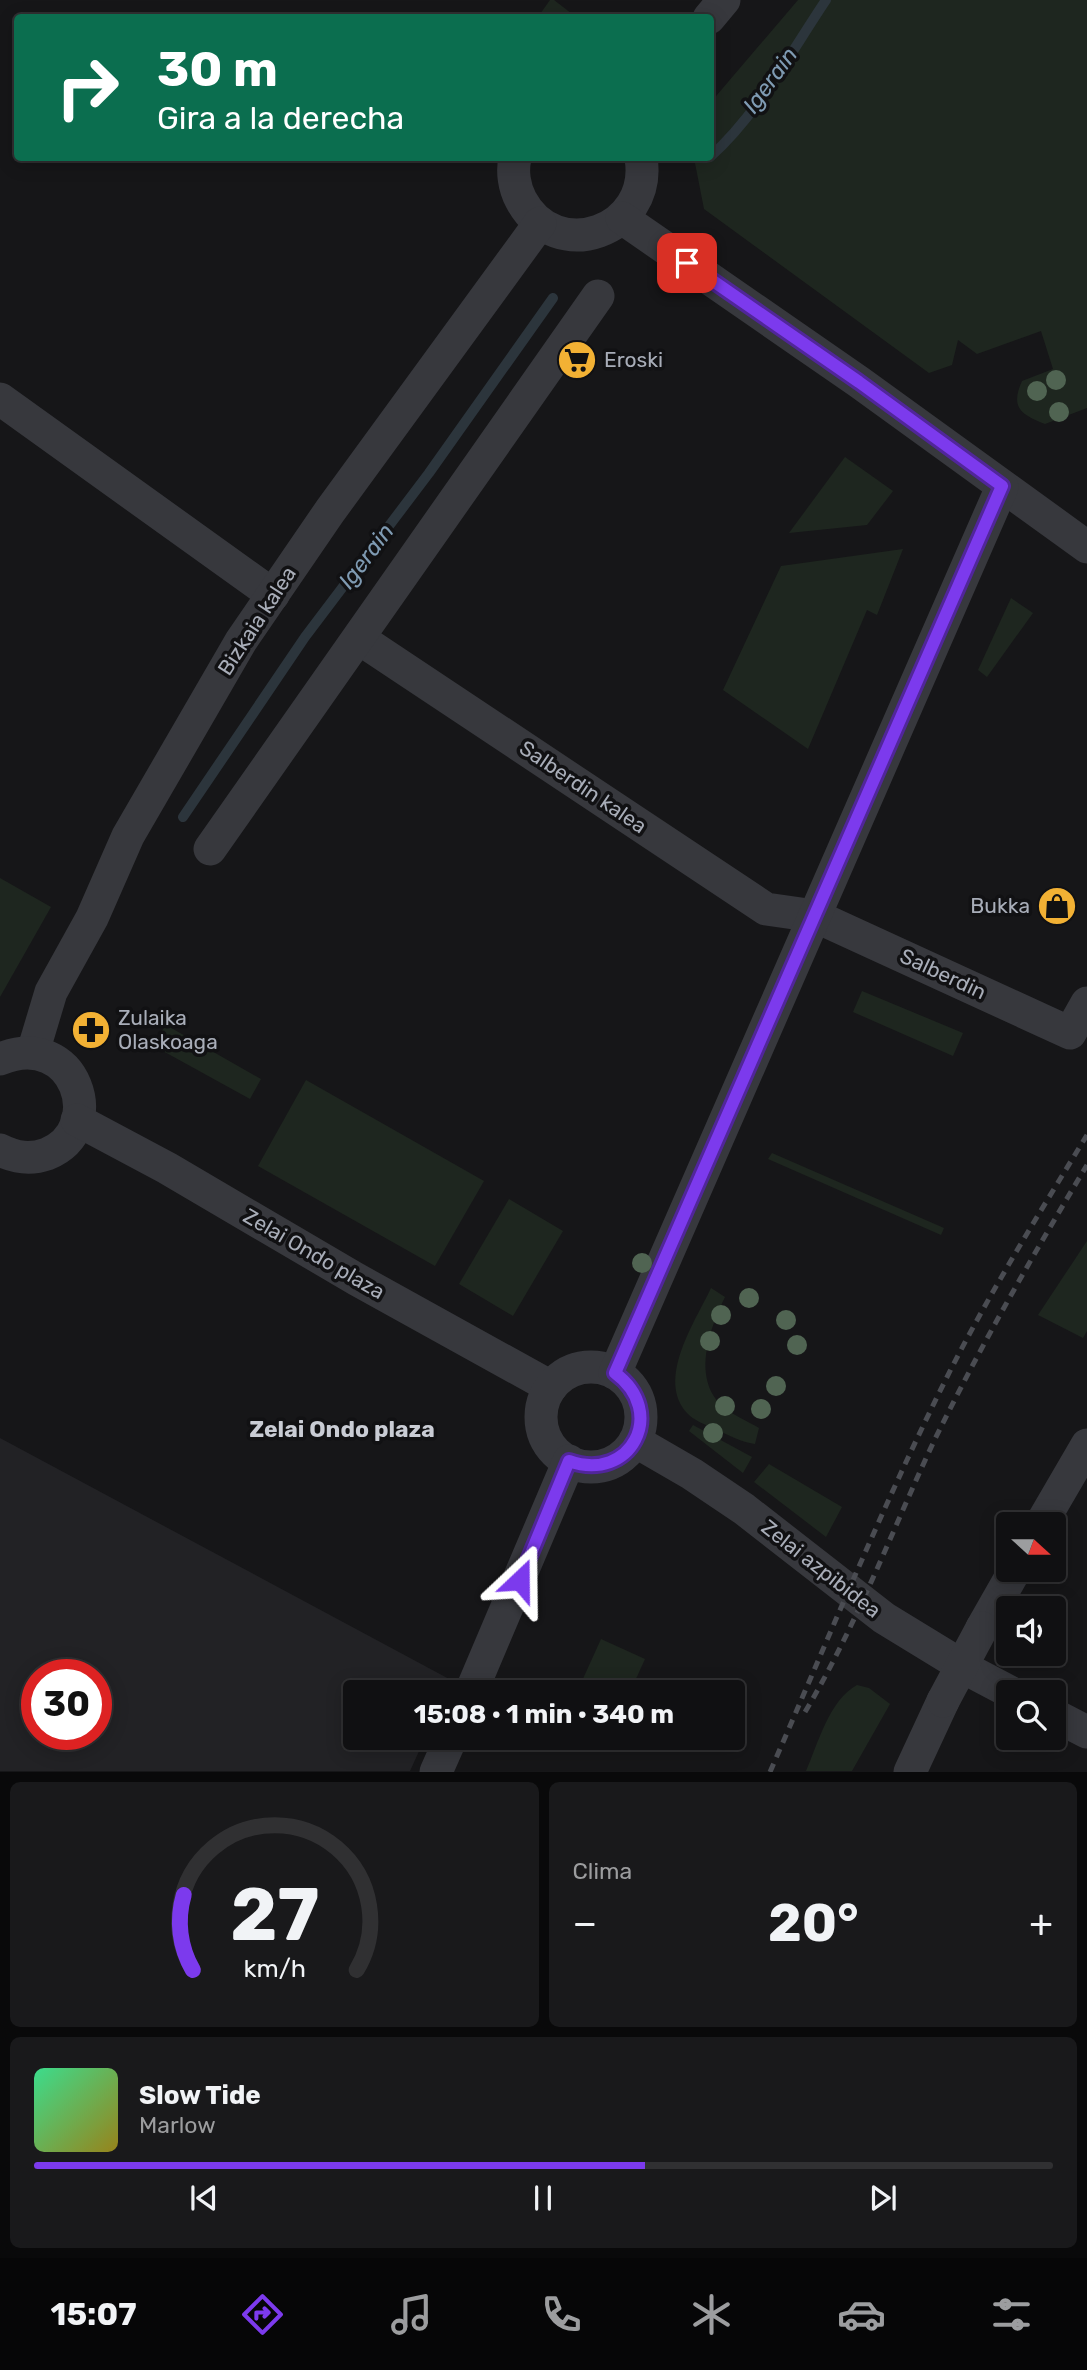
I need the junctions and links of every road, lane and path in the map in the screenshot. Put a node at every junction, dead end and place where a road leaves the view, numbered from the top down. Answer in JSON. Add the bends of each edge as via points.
{"nodes":[{"id":1,"x":724,"y":0,"type":"edge"},
{"id":2,"x":712,"y":14,"type":"edge"},
{"id":3,"x":515,"y":161,"type":"edge"},
{"id":4,"x":641,"y":161,"type":"edge"},
{"id":5,"x":622,"y":218,"type":"junction"},
{"id":6,"x":540,"y":223,"type":"junction"},
{"id":7,"x":598,"y":296,"type":"dead end"},
{"id":8,"x":0,"y":399,"type":"edge"},
{"id":9,"x":1002,"y":486,"type":"junction"},
{"id":10,"x":1087,"y":547,"type":"edge"},
{"id":11,"x":273,"y":595,"type":"junction"},
{"id":12,"x":360,"y":639,"type":"junction"},
{"id":13,"x":210,"y":849,"type":"dead end"},
{"id":14,"x":815,"y":916,"type":"junction"},
{"id":15,"x":1087,"y":1003,"type":"edge"},
{"id":16,"x":33,"y":1052,"type":"junction"},
{"id":17,"x":0,"y":1059,"type":"edge"},
{"id":18,"x":77,"y":1120,"type":"junction"},
{"id":19,"x":4,"y":1160,"type":"edge"},
{"id":20,"x":615,"y":1373,"type":"junction"},
{"id":21,"x":551,"y":1387,"type":"junction"},
{"id":22,"x":635,"y":1441,"type":"junction"},
{"id":23,"x":1087,"y":1445,"type":"edge"},
{"id":24,"x":569,"y":1461,"type":"junction"},
{"id":25,"x":1048,"y":1512,"type":"edge"},
{"id":26,"x":1008,"y":1582,"type":"edge"},
{"id":27,"x":476,"y":1680,"type":"edge"},
{"id":28,"x":996,"y":1685,"type":"edge"},
{"id":29,"x":1066,"y":1721,"type":"edge"},
{"id":30,"x":1087,"y":1732,"type":"edge"},
{"id":31,"x":446,"y":1750,"type":"edge"},
{"id":32,"x":436,"y":1772,"type":"edge"},
{"id":33,"x":910,"y":1772,"type":"edge"}],
"edges":[{"from":1,"to":2,"type":"street"},
{"from":3,"to":6,"type":"street","via":[[519,196]]},
{"from":4,"to":5,"type":"street","via":[[640,188]]},
{"from":5,"to":6,"type":"street","via":[[607,229],[581,235],[555,232]]},
{"from":5,"to":9,"type":"street"},
{"from":6,"to":11,"type":"street","name":"Bizkaia kalea"},
{"from":7,"to":12,"type":"street"},
{"from":8,"to":11,"type":"street"},
{"from":9,"to":10,"type":"street"},
{"from":9,"to":14,"type":"street"},
{"from":11,"to":16,"type":"street","name":"Bizkaia kalea","via":[[241,641],[128,836],[92,918],[51,992]]},
{"from":12,"to":13,"type":"street"},
{"from":12,"to":14,"type":"street","name":"Salberdin kalea","via":[[766,909]]},
{"from":14,"to":15,"type":"street","name":"Salberdin","via":[[1070,1033]]},
{"from":14,"to":20,"type":"street"},
{"from":16,"to":17,"type":"street"},
{"from":16,"to":18,"type":"street","via":[[61,1064],[71,1076],[77,1090]]},
{"from":18,"to":19,"type":"street","via":[[72,1133],[51,1152]]},
{"from":18,"to":21,"type":"street","name":"Zelai Ondo plaza"},
{"from":20,"to":21,"type":"street","via":[[580,1368]]},
{"from":20,"to":22,"type":"street","via":[[634,1391],[639,1403]]},
{"from":21,"to":24,"type":"street","via":[[542,1423],[551,1446]]},
{"from":22,"to":24,"type":"street","via":[[606,1465],[581,1466]]},
{"from":22,"to":28,"type":"street","name":"Zelai azpibidea","via":[[744,1509],[884,1618]]},
{"from":23,"to":25,"type":"street"},
{"from":24,"to":27,"type":"street"},
{"from":26,"to":33,"type":"street","bridge":true},
{"from":29,"to":30,"type":"street"},
{"from":31,"to":32,"type":"street"}]}
